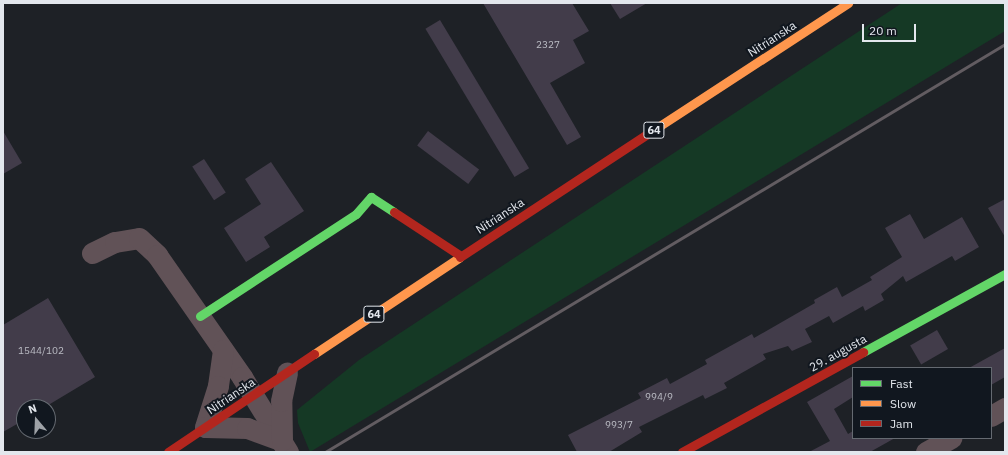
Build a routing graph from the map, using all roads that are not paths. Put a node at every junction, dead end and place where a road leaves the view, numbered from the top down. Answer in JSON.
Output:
{"nodes":[{"id":1,"x":848,"y":3,"type":"edge"},
{"id":2,"x":92,"y":253,"type":"dead end"},
{"id":3,"x":461,"y":256,"type":"junction"},
{"id":4,"x":1005,"y":274,"type":"edge"},
{"id":5,"x":200,"y":316,"type":"junction"},
{"id":6,"x":223,"y":350,"type":"junction"},
{"id":7,"x":288,"y":373,"type":"junction"},
{"id":8,"x":253,"y":394,"type":"junction"},
{"id":9,"x":1005,"y":408,"type":"edge"},
{"id":10,"x":992,"y":415,"type":"edge"},
{"id":11,"x":205,"y":427,"type":"junction"},
{"id":12,"x":949,"y":439,"type":"edge"},
{"id":13,"x":285,"y":446,"type":"edge"},
{"id":14,"x":168,"y":452,"type":"edge"},
{"id":15,"x":682,"y":452,"type":"edge"},
{"id":16,"x":926,"y":452,"type":"edge"}],
"edges":[{"from":1,"to":3,"type":"main road","name":"Nitrianska","number":"64"},
{"from":2,"to":5,"type":"street"},
{"from":3,"to":5,"type":"main road"},
{"from":3,"to":7,"type":"main road","name":"Nitrianska","number":"64"},
{"from":4,"to":15,"type":"main road","name":"29. augusta"},
{"from":5,"to":6,"type":"street"},
{"from":6,"to":8,"type":"street"},
{"from":6,"to":11,"type":"street"},
{"from":7,"to":8,"type":"main road","name":"Nitrianska","number":"64"},
{"from":7,"to":13,"type":"street"},
{"from":8,"to":11,"type":"main road","name":"Nitrianska","number":"64"},
{"from":8,"to":13,"type":"street"},
{"from":9,"to":10,"type":"street"},
{"from":11,"to":13,"type":"street"},
{"from":11,"to":14,"type":"main road","name":"Nitrianska","number":"64"},
{"from":12,"to":16,"type":"street"}]}
